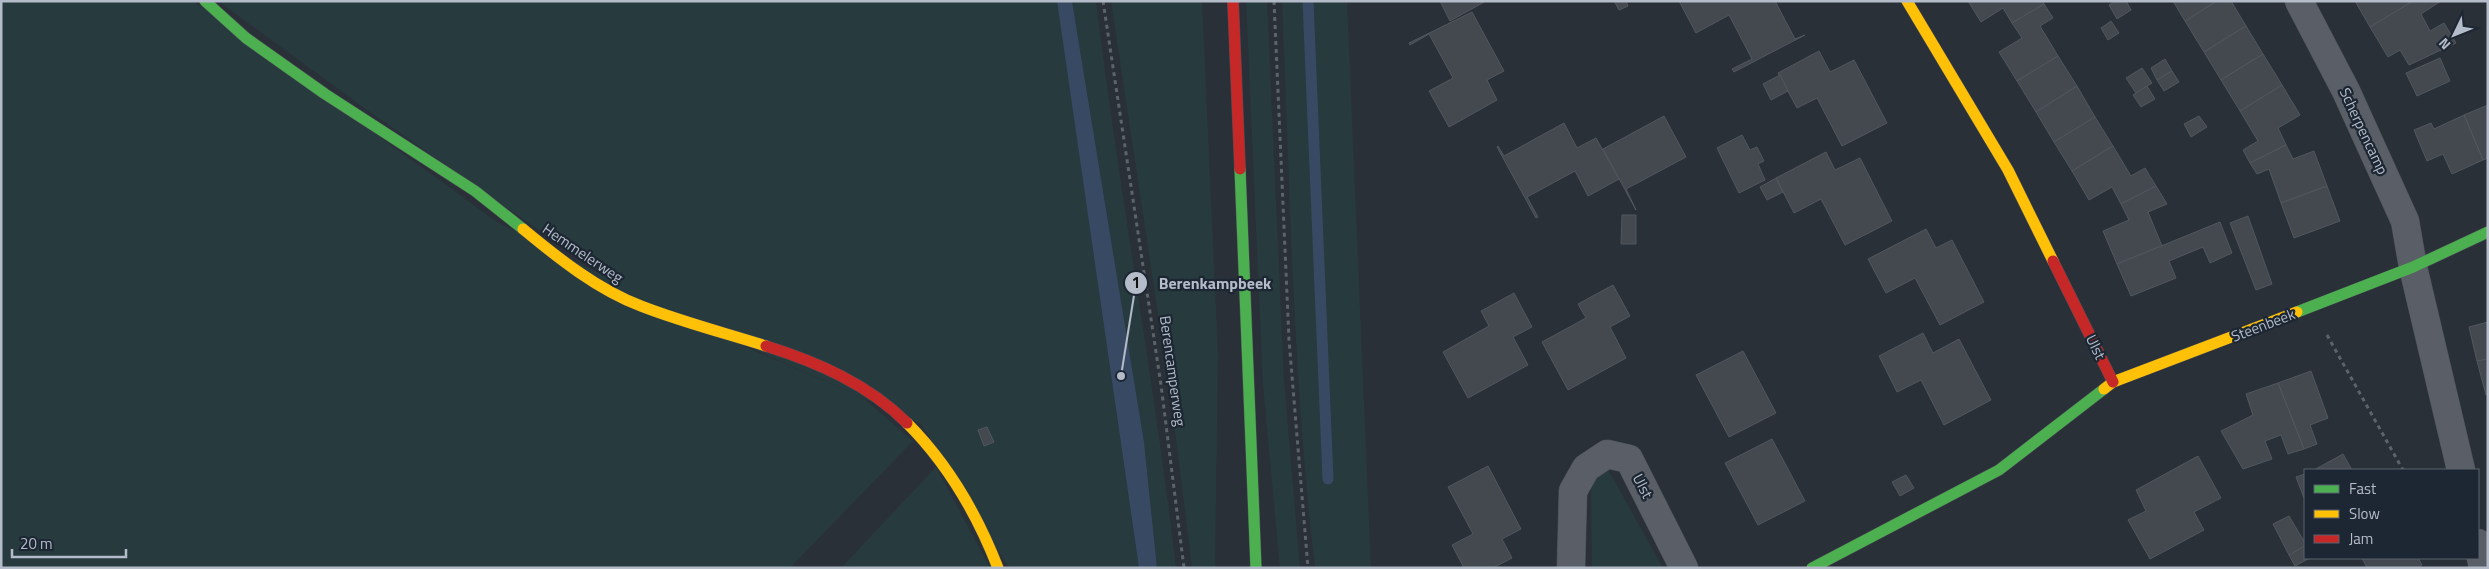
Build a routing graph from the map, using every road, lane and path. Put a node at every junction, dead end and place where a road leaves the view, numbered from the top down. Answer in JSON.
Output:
{"nodes":[{"id":1,"x":205,"y":1,"type":"edge"},
{"id":2,"x":1103,"y":1,"type":"edge"},
{"id":3,"x":1233,"y":1,"type":"edge"},
{"id":4,"x":1274,"y":1,"type":"edge"},
{"id":5,"x":1907,"y":1,"type":"edge"},
{"id":6,"x":2299,"y":1,"type":"edge"},
{"id":7,"x":2488,"y":232,"type":"edge"},
{"id":8,"x":2412,"y":267,"type":"junction"},
{"id":9,"x":2311,"y":306,"type":"junction"},
{"id":10,"x":2113,"y":382,"type":"junction"},
{"id":11,"x":2402,"y":469,"type":"edge"},
{"id":12,"x":2461,"y":469,"type":"edge"},
{"id":13,"x":2479,"y":547,"type":"edge"},
{"id":14,"x":998,"y":568,"type":"edge"},
{"id":15,"x":1184,"y":568,"type":"edge"},
{"id":16,"x":1256,"y":568,"type":"edge"},
{"id":17,"x":1308,"y":568,"type":"edge"},
{"id":18,"x":1571,"y":568,"type":"edge"},
{"id":19,"x":1684,"y":568,"type":"edge"},
{"id":20,"x":1812,"y":568,"type":"edge"},
{"id":21,"x":2484,"y":568,"type":"edge"}],
"edges":[{"from":1,"to":14,"type":"street","name":"Hemmelerweg"},
{"from":2,"to":15,"type":"path","name":"Berencamperweg"},
{"from":3,"to":16,"type":"street"},
{"from":4,"to":17,"type":"path"},
{"from":5,"to":10,"type":"street","name":"Ulst"},
{"from":6,"to":8,"type":"street","name":"Scherpencamp"},
{"from":7,"to":8,"type":"street","name":"Steenbeek"},
{"from":8,"to":9,"type":"street","name":"Steenbeek"},
{"from":8,"to":12,"type":"street"},
{"from":9,"to":10,"type":"street","name":"Steenbeek"},
{"from":9,"to":11,"type":"path"},
{"from":10,"to":20,"type":"street"},
{"from":13,"to":21,"type":"street"},
{"from":18,"to":19,"type":"street","name":"Ulst"}]}
